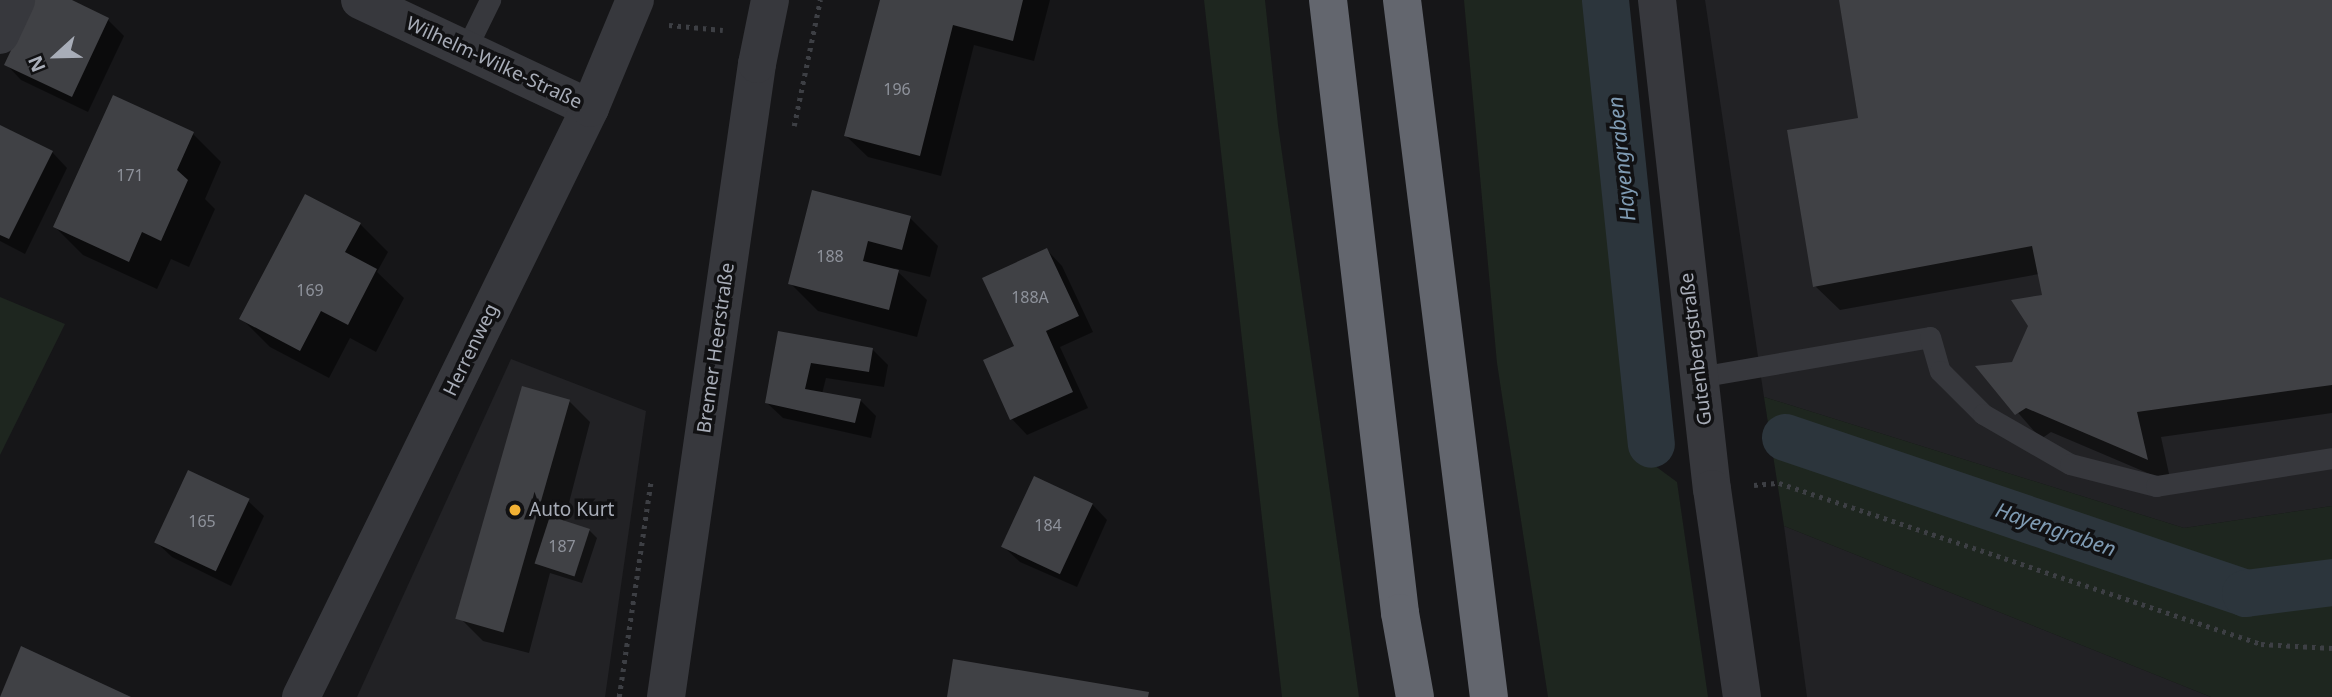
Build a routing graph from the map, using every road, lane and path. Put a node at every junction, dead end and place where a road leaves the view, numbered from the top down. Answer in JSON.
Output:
{"nodes":[{"id":1,"x":16,"y":0,"type":"edge"},
{"id":2,"x":360,"y":0,"type":"edge"},
{"id":3,"x":490,"y":0,"type":"edge"},
{"id":4,"x":771,"y":0,"type":"edge"},
{"id":5,"x":1328,"y":0,"type":"edge"},
{"id":6,"x":1402,"y":0,"type":"edge"},
{"id":7,"x":1657,"y":0,"type":"edge"},
{"id":8,"x":631,"y":10,"type":"edge"},
{"id":9,"x":724,"y":31,"type":"dead end"},
{"id":10,"x":0,"y":35,"type":"edge"},
{"id":11,"x":466,"y":49,"type":"junction"},
{"id":12,"x":590,"y":108,"type":"junction"},
{"id":13,"x":1699,"y":377,"type":"junction"},
{"id":14,"x":2332,"y":458,"type":"edge"},
{"id":15,"x":1713,"y":489,"type":"junction"},
{"id":16,"x":2332,"y":648,"type":"edge"},
{"id":17,"x":301,"y":697,"type":"edge"},
{"id":18,"x":666,"y":697,"type":"edge"},
{"id":19,"x":1415,"y":697,"type":"edge"},
{"id":20,"x":1489,"y":697,"type":"edge"},
{"id":21,"x":1742,"y":697,"type":"edge"}],
"edges":[{"from":1,"to":10,"type":"street"},
{"from":2,"to":11,"type":"street","name":"Wilhelm-Wilke-Straße"},
{"from":3,"to":11,"type":"lane"},
{"from":4,"to":18,"type":"street","name":"Bremer Heerstraße"},
{"from":5,"to":19,"type":"highway"},
{"from":6,"to":20,"type":"highway"},
{"from":7,"to":13,"type":"street","name":"Gutenbergstraße"},
{"from":8,"to":9,"type":"path"},
{"from":8,"to":12,"type":"street","name":"Herrenweg"},
{"from":11,"to":12,"type":"street","name":"Wilhelm-Wilke-Straße"},
{"from":12,"to":17,"type":"street","name":"Herrenweg"},
{"from":13,"to":14,"type":"lane"},
{"from":13,"to":15,"type":"street","name":"Gutenbergstraße"},
{"from":15,"to":16,"type":"path"},
{"from":15,"to":21,"type":"street","name":"Gutenbergstraße"}]}
